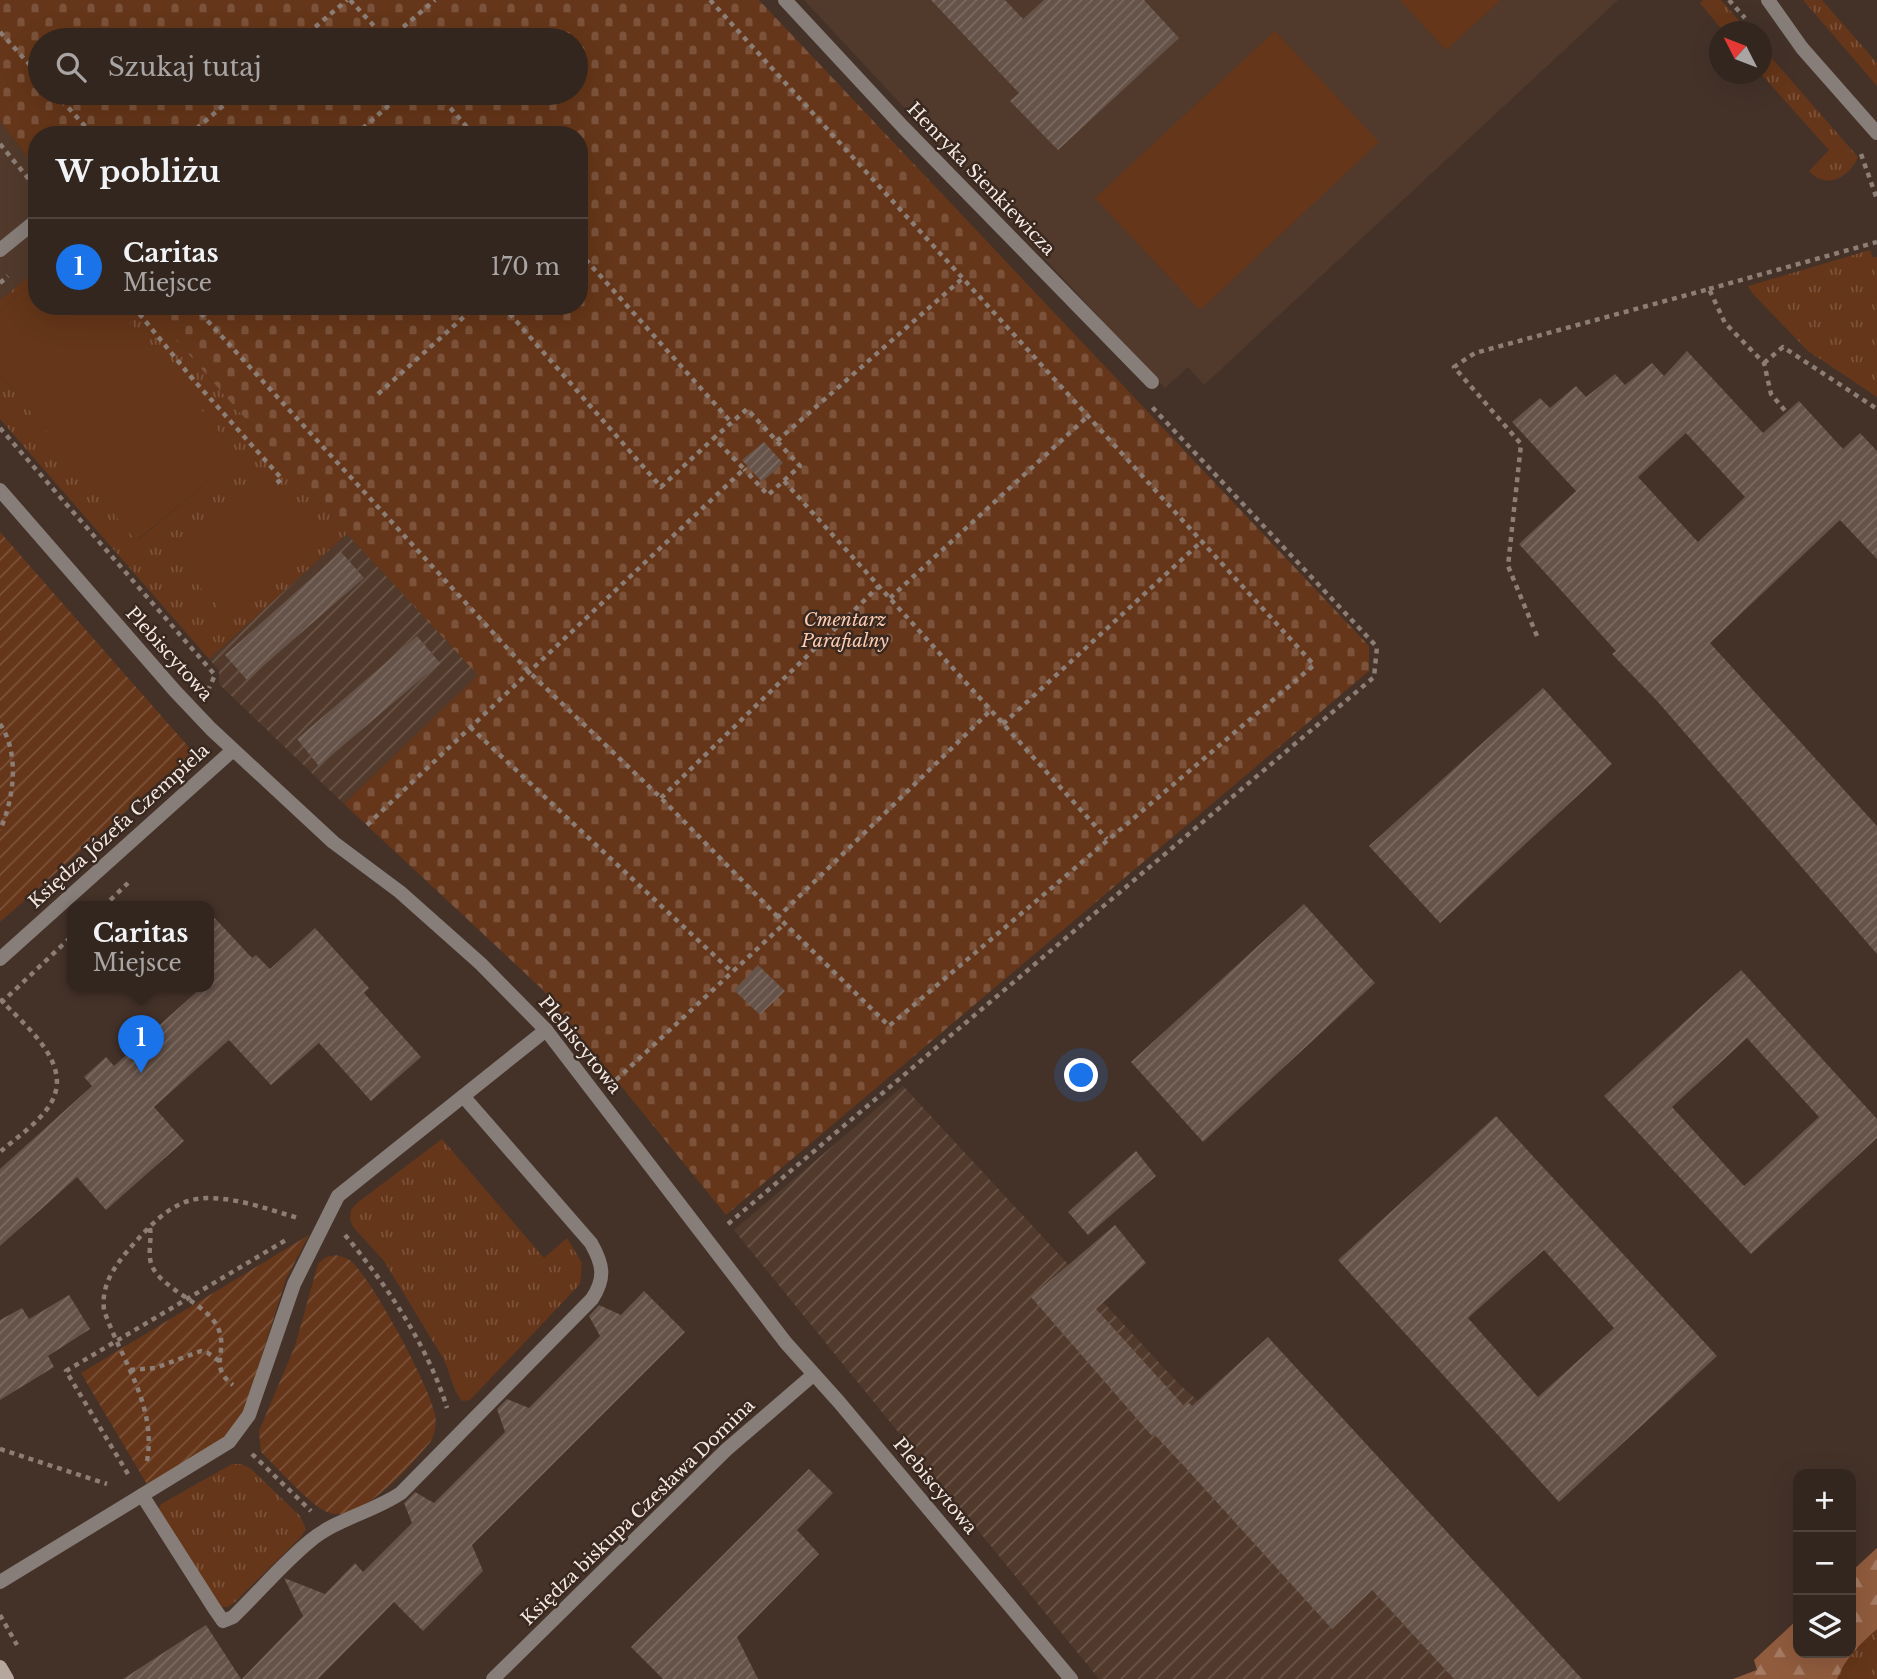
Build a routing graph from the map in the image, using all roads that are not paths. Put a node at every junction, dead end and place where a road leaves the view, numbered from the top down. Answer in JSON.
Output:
{"nodes":[{"id":1,"x":785,"y":0,"type":"edge"},
{"id":2,"x":1768,"y":0,"type":"edge"},
{"id":3,"x":1877,"y":133,"type":"edge"},
{"id":4,"x":28,"y":227,"type":"edge"},
{"id":5,"x":0,"y":250,"type":"edge"},
{"id":6,"x":1152,"y":382,"type":"road end"},
{"id":7,"x":0,"y":490,"type":"edge"},
{"id":8,"x":233,"y":750,"type":"junction"},
{"id":9,"x":0,"y":959,"type":"edge"},
{"id":10,"x":546,"y":1030,"type":"junction"},
{"id":11,"x":463,"y":1096,"type":"junction"},
{"id":12,"x":813,"y":1375,"type":"junction"},
{"id":13,"x":139,"y":1492,"type":"junction"},
{"id":14,"x":0,"y":1582,"type":"edge"},
{"id":15,"x":0,"y":1667,"type":"edge"},
{"id":16,"x":7,"y":1679,"type":"edge"},
{"id":17,"x":493,"y":1679,"type":"edge"},
{"id":18,"x":1071,"y":1679,"type":"edge"}],
"edges":[{"from":1,"to":6,"type":"street","name":"Henryka Sienkiewicza"},
{"from":2,"to":3,"type":"street"},
{"from":4,"to":5,"type":"street"},
{"from":7,"to":8,"type":"street","name":"Plebiscytowa"},
{"from":8,"to":9,"type":"street","name":"Księdza Józefa Czempiela"},
{"from":8,"to":10,"type":"street","name":"Plebiscytowa"},
{"from":10,"to":11,"type":"street"},
{"from":10,"to":12,"type":"street","name":"Plebiscytowa"},
{"from":11,"to":13,"type":"street"},
{"from":11,"to":13,"type":"street"},
{"from":12,"to":17,"type":"street","name":"Księdza biskupa Czesława Domina"},
{"from":12,"to":18,"type":"street","name":"Plebiscytowa"},
{"from":13,"to":14,"type":"street"},
{"from":15,"to":16,"type":"street"}]}
